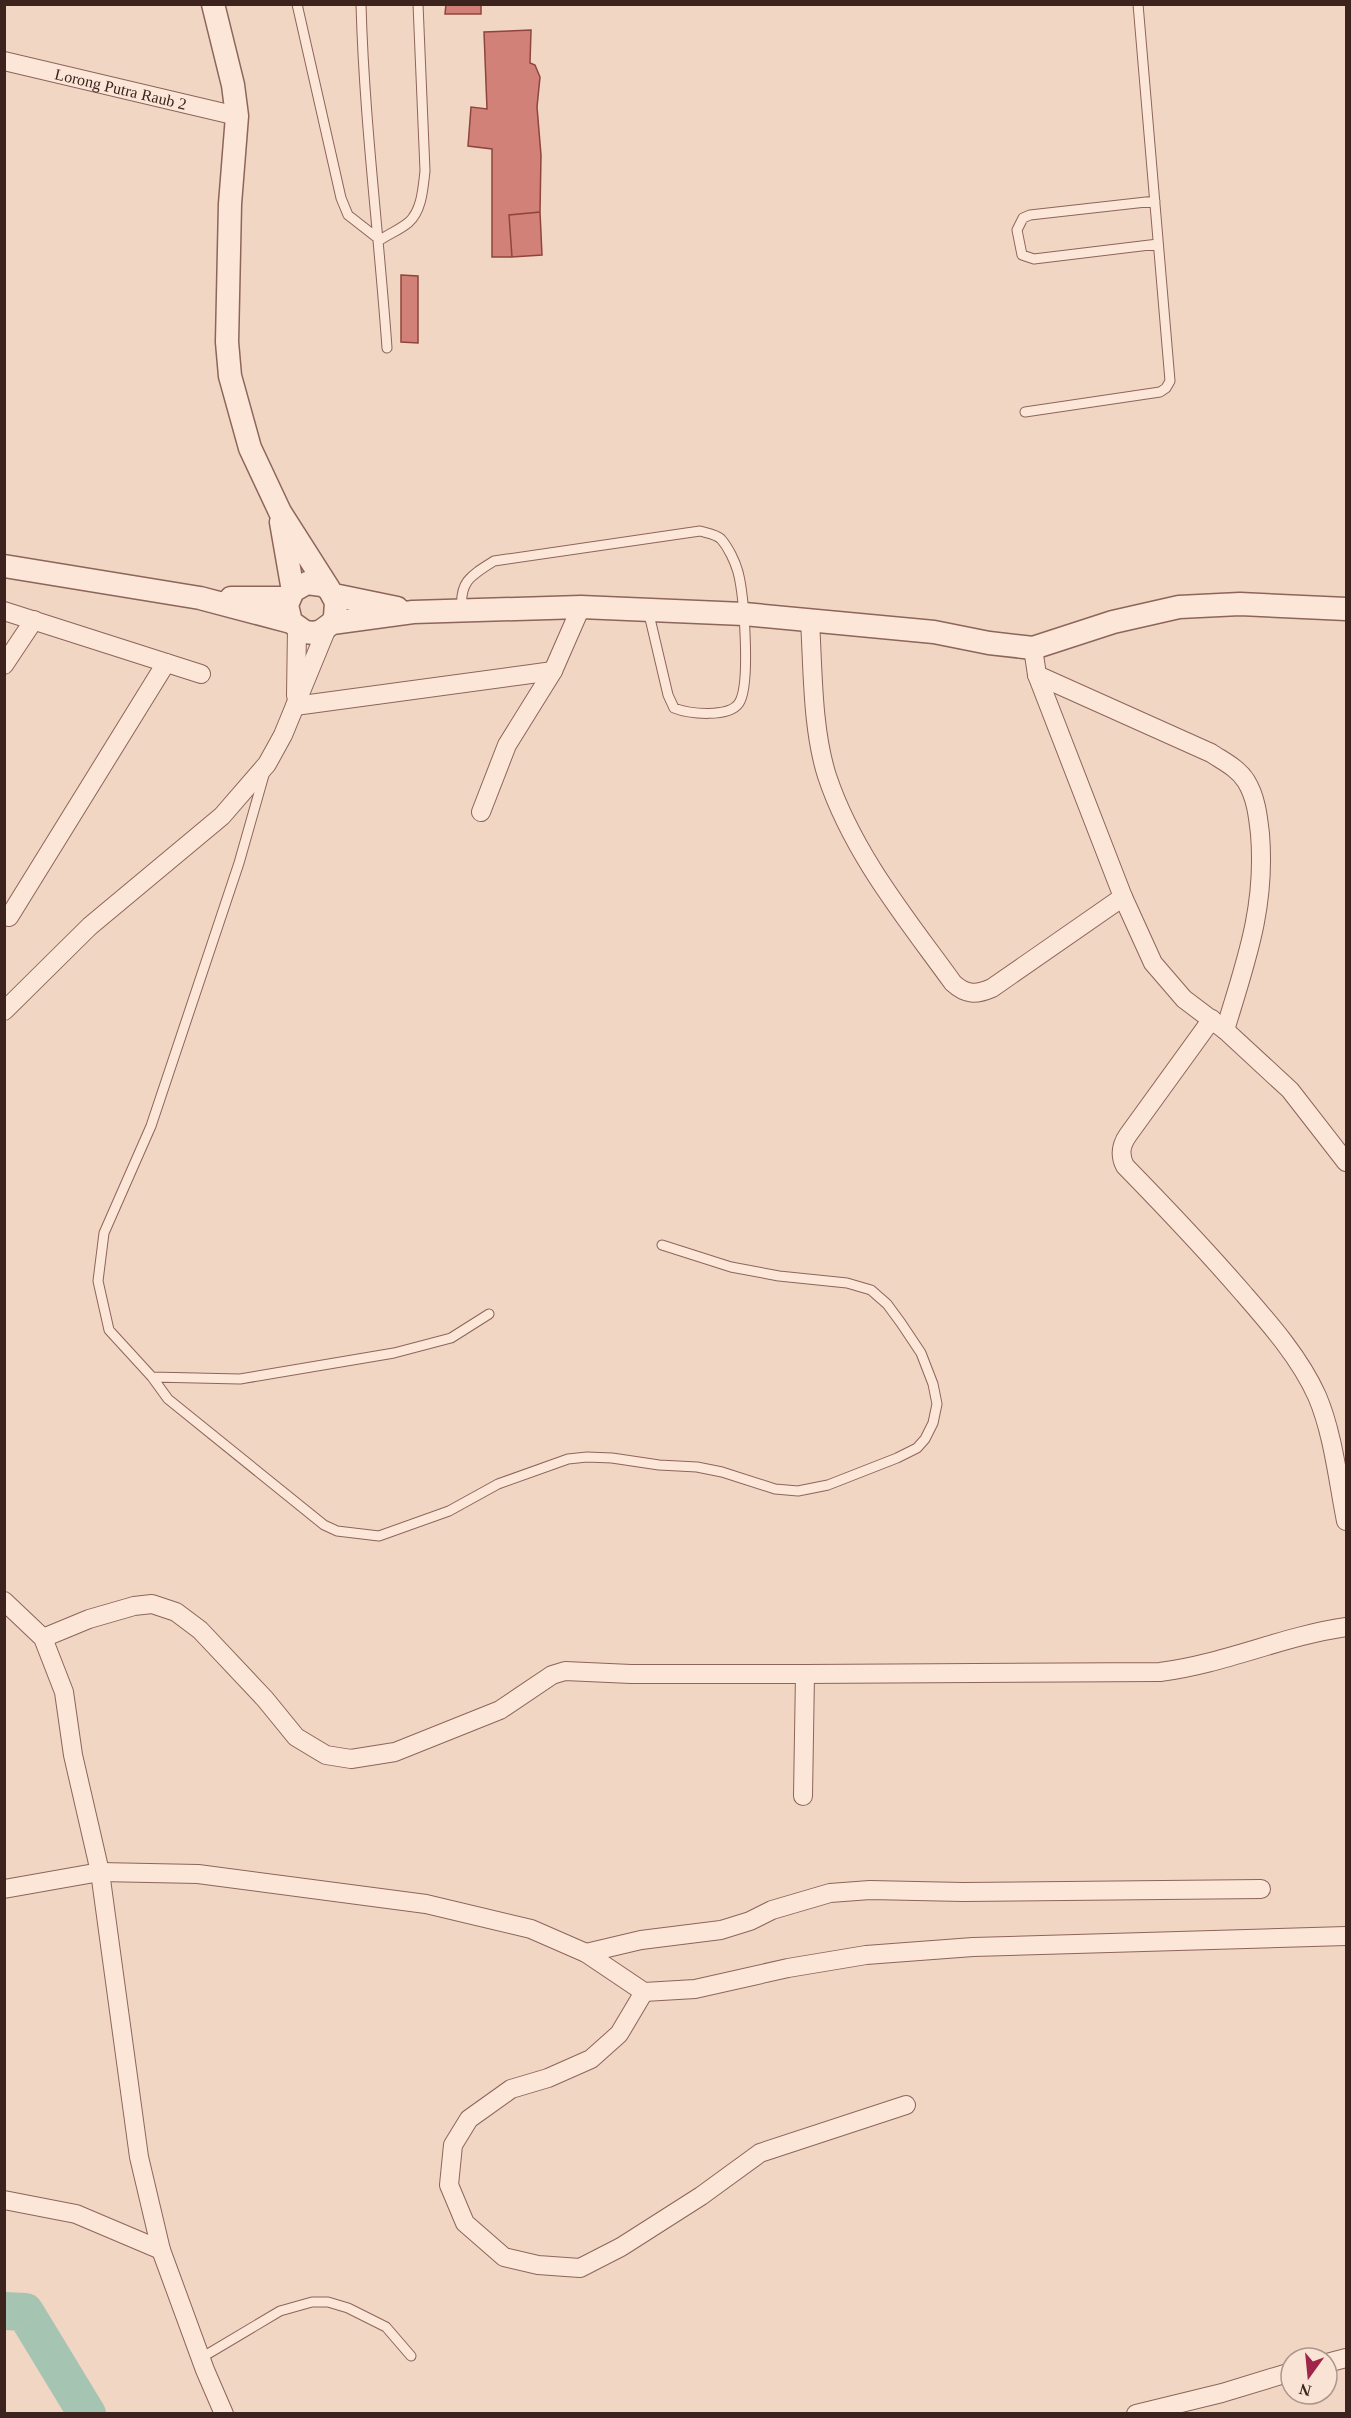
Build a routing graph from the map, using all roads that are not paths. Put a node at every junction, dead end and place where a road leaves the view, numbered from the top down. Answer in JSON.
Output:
{"nodes":[{"id":1,"x":213,"y":4,"type":"edge"},
{"id":2,"x":297,"y":4,"type":"edge"},
{"id":3,"x":361,"y":4,"type":"edge"},
{"id":4,"x":418,"y":4,"type":"edge"},
{"id":5,"x":1138,"y":4,"type":"edge"},
{"id":6,"x":4,"y":61,"type":"edge"},
{"id":7,"x":237,"y":116,"type":"junction"},
{"id":8,"x":1155,"y":201,"type":"junction"},
{"id":9,"x":380,"y":240,"type":"junction"},
{"id":10,"x":1158,"y":244,"type":"junction"},
{"id":11,"x":387,"y":348,"type":"dead end"},
{"id":12,"x":1025,"y":412,"type":"dead end"},
{"id":13,"x":280,"y":512,"type":"junction"},
{"id":14,"x":4,"y":566,"type":"edge"},
{"id":15,"x":331,"y":592,"type":"junction"},
{"id":16,"x":291,"y":595,"type":"junction"},
{"id":17,"x":200,"y":598,"type":"junction"},
{"id":18,"x":581,"y":607,"type":"junction"},
{"id":19,"x":1347,"y":609,"type":"edge"},
{"id":20,"x":648,"y":610,"type":"junction"},
{"id":21,"x":4,"y":611,"type":"edge"},
{"id":22,"x":462,"y":611,"type":"junction"},
{"id":23,"x":413,"y":612,"type":"junction"},
{"id":24,"x":744,"y":614,"type":"junction"},
{"id":25,"x":34,"y":620,"type":"junction"},
{"id":26,"x":810,"y":621,"type":"junction"},
{"id":27,"x":294,"y":625,"type":"junction"},
{"id":28,"x":329,"y":626,"type":"junction"},
{"id":29,"x":1033,"y":648,"type":"junction"},
{"id":30,"x":166,"y":663,"type":"junction"},
{"id":31,"x":4,"y":665,"type":"edge"},
{"id":32,"x":553,"y":671,"type":"junction"},
{"id":33,"x":201,"y":674,"type":"dead end"},
{"id":34,"x":1037,"y":675,"type":"junction"},
{"id":35,"x":296,"y":706,"type":"junction"},
{"id":36,"x":267,"y":764,"type":"junction"},
{"id":37,"x":482,"y":812,"type":"dead end"},
{"id":38,"x":1123,"y":897,"type":"junction"},
{"id":39,"x":7,"y":917,"type":"edge"},
{"id":40,"x":4,"y":1011,"type":"edge"},
{"id":41,"x":1219,"y":1025,"type":"junction"},
{"id":42,"x":1347,"y":1162,"type":"edge"},
{"id":43,"x":662,"y":1245,"type":"dead end"},
{"id":44,"x":489,"y":1314,"type":"dead end"},
{"id":45,"x":152,"y":1377,"type":"junction"},
{"id":46,"x":1347,"y":1521,"type":"edge"},
{"id":47,"x":4,"y":1601,"type":"edge"},
{"id":48,"x":1347,"y":1627,"type":"edge"},
{"id":49,"x":43,"y":1638,"type":"junction"},
{"id":50,"x":805,"y":1674,"type":"junction"},
{"id":51,"x":803,"y":1796,"type":"dead end"},
{"id":52,"x":100,"y":1872,"type":"junction"},
{"id":53,"x":4,"y":1889,"type":"edge"},
{"id":54,"x":1261,"y":1889,"type":"dead end"},
{"id":55,"x":1347,"y":1936,"type":"edge"},
{"id":56,"x":586,"y":1953,"type":"junction"},
{"id":57,"x":644,"y":1992,"type":"junction"},
{"id":58,"x":906,"y":2105,"type":"dead end"},
{"id":59,"x":4,"y":2200,"type":"edge"},
{"id":60,"x":161,"y":2250,"type":"junction"},
{"id":61,"x":411,"y":2356,"type":"dead end"},
{"id":62,"x":201,"y":2358,"type":"junction"},
{"id":63,"x":1279,"y":2376,"type":"edge"},
{"id":64,"x":224,"y":2414,"type":"edge"},
{"id":65,"x":1136,"y":2414,"type":"edge"}],
"edges":[{"from":1,"to":7,"type":"street"},
{"from":2,"to":9,"type":"lane"},
{"from":3,"to":9,"type":"lane"},
{"from":4,"to":9,"type":"lane"},
{"from":5,"to":8,"type":"lane"},
{"from":6,"to":7,"type":"street","name":"Lorong Putra Raub 2"},
{"from":7,"to":13,"type":"street"},
{"from":8,"to":10,"type":"lane"},
{"from":8,"to":10,"type":"lane"},
{"from":9,"to":11,"type":"lane"},
{"from":10,"to":12,"type":"lane"},
{"from":13,"to":15,"type":"street"},
{"from":13,"to":16,"type":"street"},
{"from":14,"to":17,"type":"street"},
{"from":15,"to":16,"type":"street"},
{"from":15,"to":23,"type":"street"},
{"from":15,"to":28,"type":"street"},
{"from":16,"to":17,"type":"street"},
{"from":16,"to":27,"type":"street"},
{"from":17,"to":27,"type":"street"},
{"from":18,"to":20,"type":"street"},
{"from":18,"to":22,"type":"street"},
{"from":18,"to":32,"type":"street"},
{"from":19,"to":29,"type":"street"},
{"from":20,"to":24,"type":"street"},
{"from":20,"to":24,"type":"lane"},
{"from":21,"to":25,"type":"street"},
{"from":22,"to":23,"type":"street"},
{"from":22,"to":24,"type":"lane"},
{"from":23,"to":28,"type":"street"},
{"from":24,"to":26,"type":"street"},
{"from":25,"to":30,"type":"street"},
{"from":25,"to":31,"type":"street"},
{"from":26,"to":29,"type":"street"},
{"from":26,"to":38,"type":"street"},
{"from":27,"to":28,"type":"street"},
{"from":27,"to":35,"type":"street"},
{"from":28,"to":35,"type":"street"},
{"from":29,"to":34,"type":"street"},
{"from":30,"to":33,"type":"street"},
{"from":30,"to":39,"type":"street"},
{"from":32,"to":35,"type":"street"},
{"from":32,"to":37,"type":"street"},
{"from":34,"to":38,"type":"street"},
{"from":34,"to":41,"type":"street"},
{"from":35,"to":36,"type":"street"},
{"from":36,"to":40,"type":"street"},
{"from":36,"to":45,"type":"lane"},
{"from":38,"to":41,"type":"street"},
{"from":41,"to":42,"type":"street"},
{"from":41,"to":46,"type":"street"},
{"from":43,"to":45,"type":"lane"},
{"from":44,"to":45,"type":"lane"},
{"from":47,"to":49,"type":"street"},
{"from":48,"to":50,"type":"street"},
{"from":49,"to":50,"type":"street"},
{"from":49,"to":52,"type":"street"},
{"from":50,"to":51,"type":"street"},
{"from":52,"to":53,"type":"street"},
{"from":52,"to":56,"type":"street"},
{"from":52,"to":60,"type":"street"},
{"from":54,"to":56,"type":"street"},
{"from":55,"to":57,"type":"street"},
{"from":56,"to":57,"type":"street"},
{"from":57,"to":58,"type":"street"},
{"from":59,"to":60,"type":"street"},
{"from":60,"to":62,"type":"street"},
{"from":61,"to":62,"type":"lane"},
{"from":62,"to":64,"type":"street"},
{"from":63,"to":65,"type":"street"}]}
